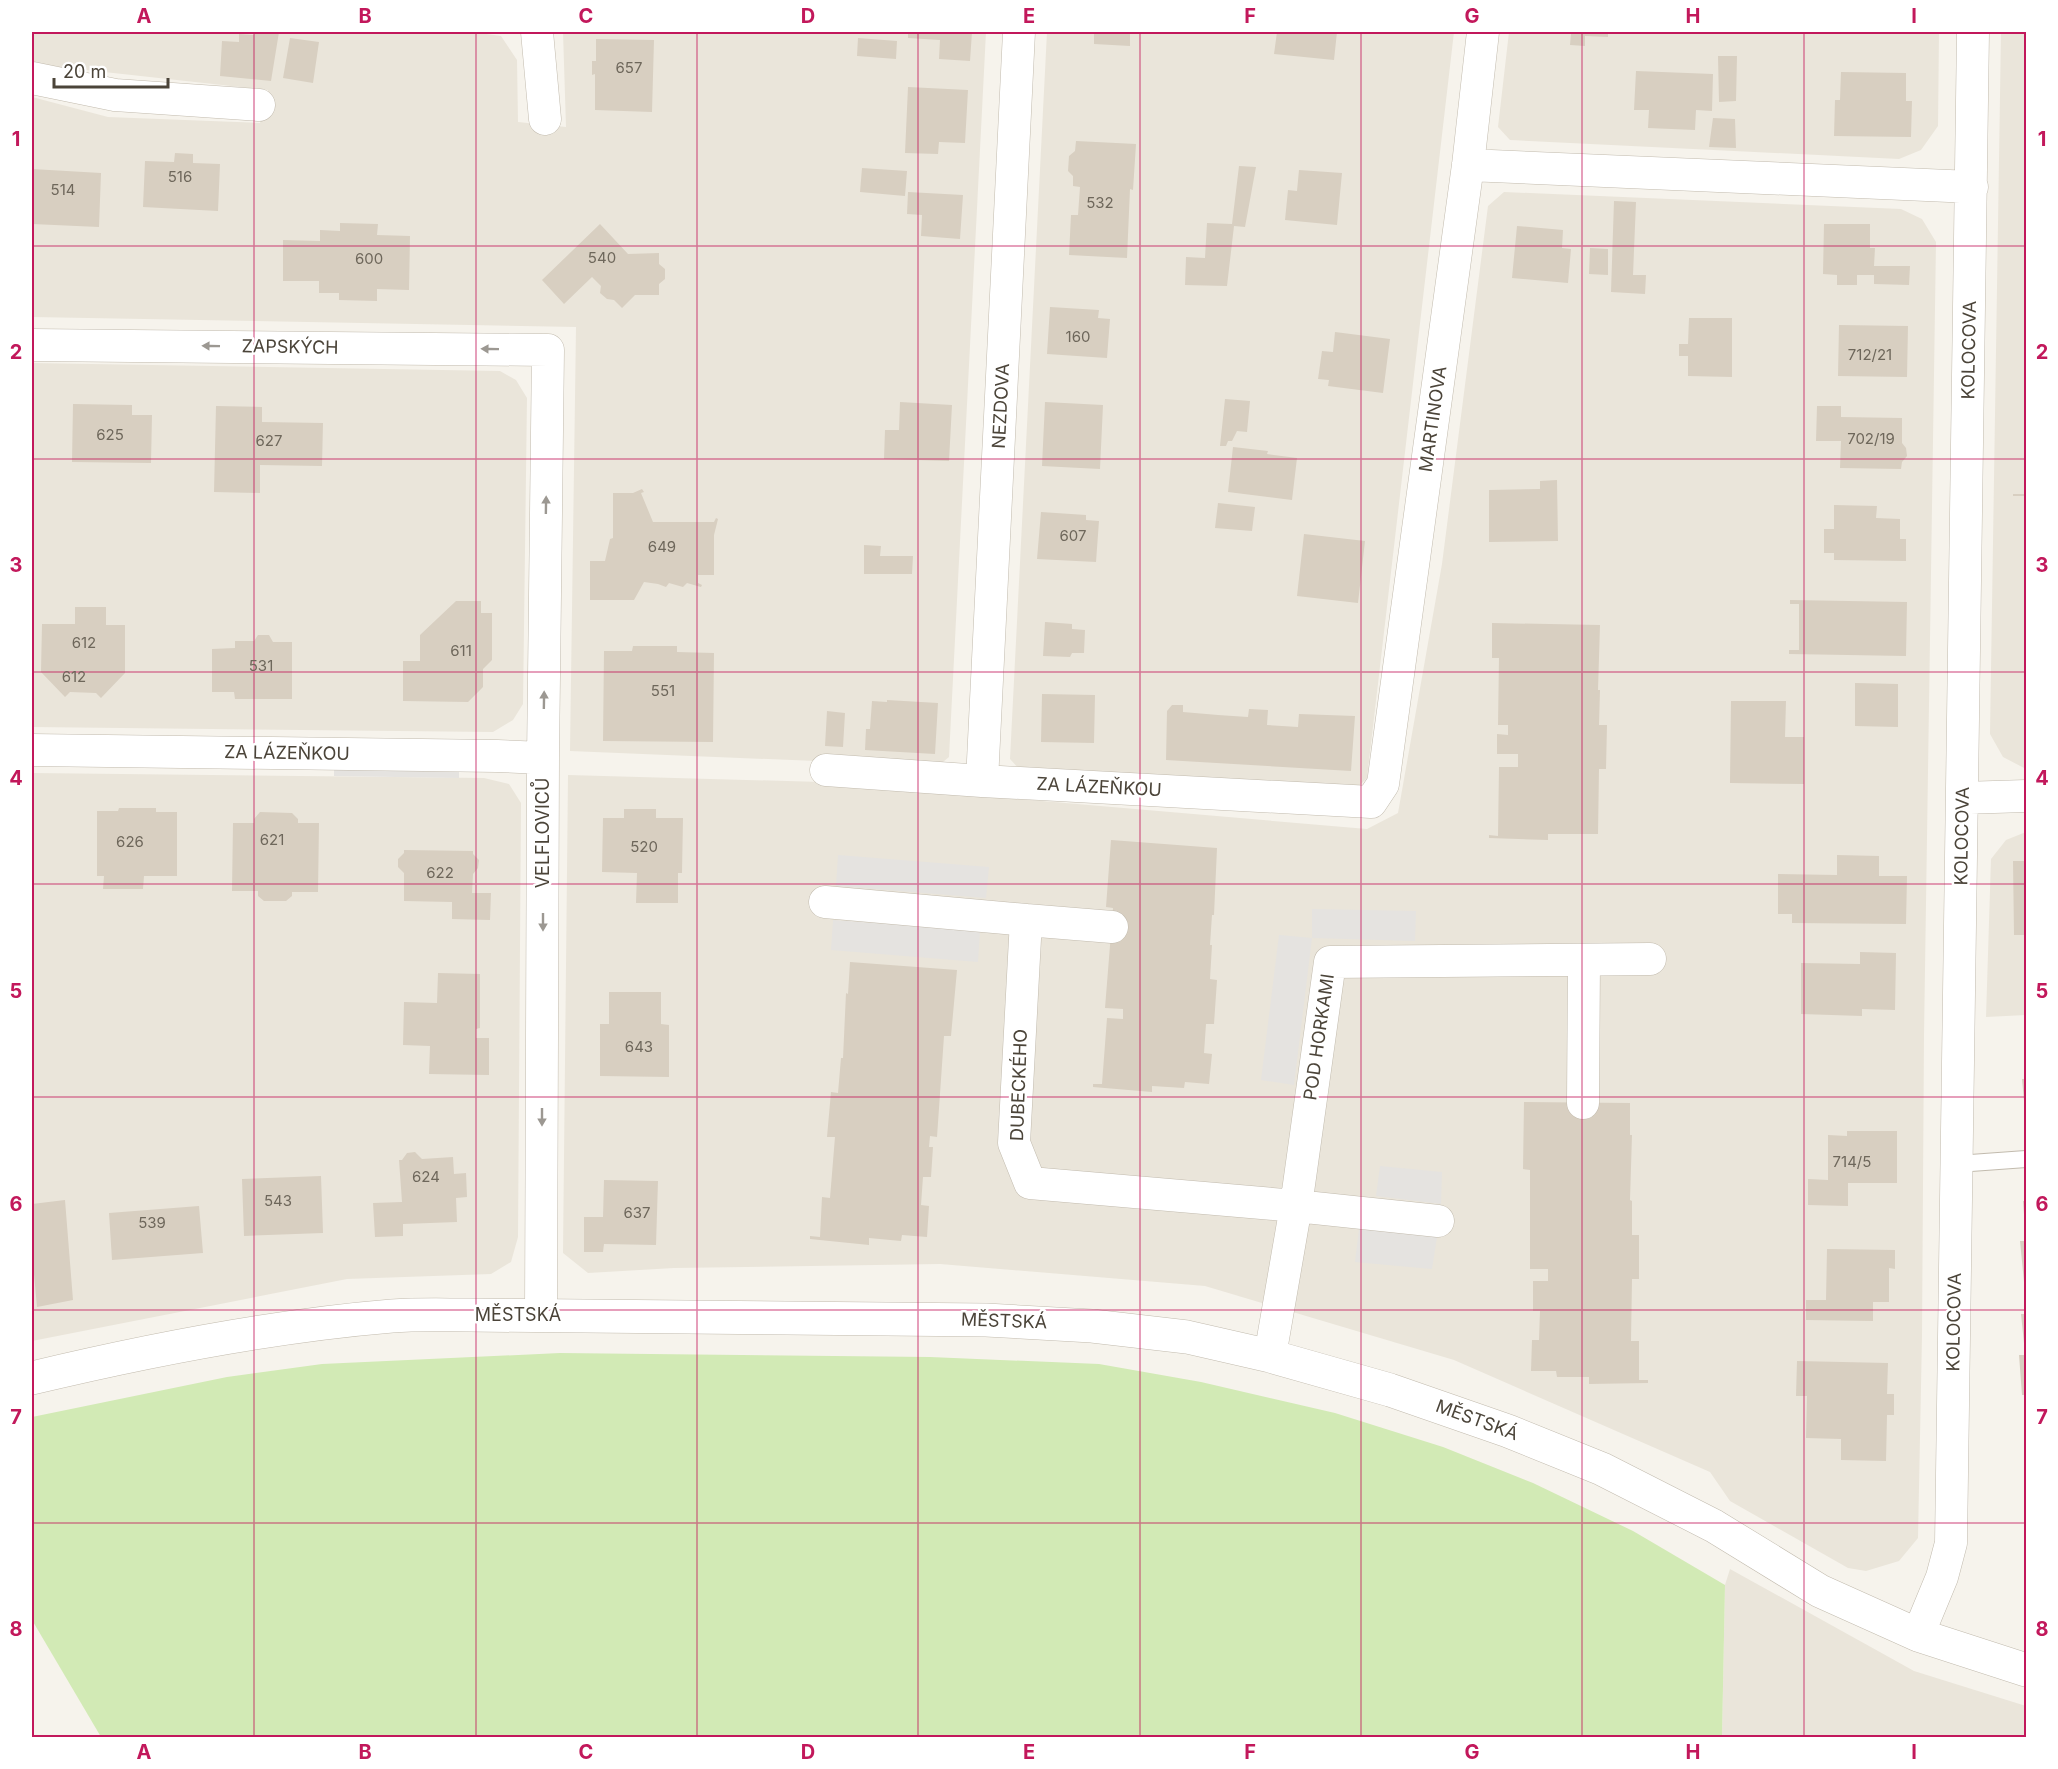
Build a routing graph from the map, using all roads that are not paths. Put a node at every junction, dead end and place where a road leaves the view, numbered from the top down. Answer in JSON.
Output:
{"nodes":[{"id":1,"x":537,"y":32,"type":"edge"},
{"id":2,"x":1019,"y":32,"type":"edge"},
{"id":3,"x":1483,"y":32,"type":"edge"},
{"id":4,"x":1973,"y":32,"type":"edge"},
{"id":5,"x":32,"y":78,"type":"edge"},
{"id":6,"x":259,"y":105,"type":"dead end"},
{"id":7,"x":545,"y":119,"type":"dead end"},
{"id":8,"x":1468,"y":165,"type":"junction"},
{"id":9,"x":1972,"y":187,"type":"junction"},
{"id":10,"x":32,"y":345,"type":"edge"},
{"id":11,"x":548,"y":350,"type":"joint"},
{"id":12,"x":32,"y":750,"type":"edge"},
{"id":13,"x":543,"y":758,"type":"junction"},
{"id":14,"x":826,"y":770,"type":"dead end"},
{"id":15,"x":982,"y":781,"type":"junction"},
{"id":16,"x":2026,"y":796,"type":"edge"},
{"id":17,"x":1962,"y":798,"type":"junction"},
{"id":18,"x":1371,"y":802,"type":"joint"},
{"id":19,"x":825,"y":902,"type":"dead end"},
{"id":20,"x":1026,"y":920,"type":"junction"},
{"id":21,"x":1112,"y":927,"type":"dead end"},
{"id":22,"x":1650,"y":959,"type":"dead end"},
{"id":23,"x":1584,"y":960,"type":"junction"},
{"id":24,"x":1583,"y":1103,"type":"dead end"},
{"id":25,"x":2026,"y":1159,"type":"edge"},
{"id":26,"x":1957,"y":1164,"type":"junction"},
{"id":27,"x":1296,"y":1206,"type":"junction"},
{"id":28,"x":1438,"y":1221,"type":"dead end"},
{"id":29,"x":541,"y":1315,"type":"junction"},
{"id":30,"x":1270,"y":1356,"type":"junction"},
{"id":31,"x":32,"y":1377,"type":"edge"},
{"id":32,"x":1918,"y":1635,"type":"junction"},
{"id":33,"x":2026,"y":1670,"type":"edge"}],
"edges":[{"from":1,"to":7,"type":"street"},
{"from":2,"to":15,"type":"street","name":"NEZDOVA"},
{"from":3,"to":8,"type":"street","name":"MARTINOVA"},
{"from":4,"to":9,"type":"street","name":"KOLOCOVA"},
{"from":5,"to":6,"type":"street"},
{"from":8,"to":9,"type":"street"},
{"from":8,"to":18,"type":"street","name":"MARTINOVA"},
{"from":9,"to":17,"type":"street","name":"KOLOCOVA"},
{"from":11,"to":10,"type":"street","name":"ZAPSKÝCH","one_way":true},
{"from":13,"to":11,"type":"street","name":"VELFLOVICŮ","one_way":true},
{"from":12,"to":13,"type":"street","name":"ZA LÁZEŇKOU"},
{"from":13,"to":29,"type":"street","name":"VELFLOVICŮ","one_way":true},
{"from":14,"to":15,"type":"street","name":"ZA LÁZEŇKOU"},
{"from":15,"to":18,"type":"street","name":"ZA LÁZEŇKOU"},
{"from":16,"to":17,"type":"street"},
{"from":17,"to":26,"type":"street","name":"KOLOCOVA"},
{"from":19,"to":20,"type":"street"},
{"from":20,"to":21,"type":"street"},
{"from":20,"to":27,"type":"street","name":"DUBECKÉHO"},
{"from":22,"to":23,"type":"street","name":"POD HORKAMI"},
{"from":23,"to":24,"type":"street"},
{"from":23,"to":27,"type":"street","name":"POD HORKAMI"},
{"from":25,"to":26,"type":"lane"},
{"from":26,"to":32,"type":"street","name":"KOLOCOVA"},
{"from":27,"to":28,"type":"street","name":"DUBECKÉHO"},
{"from":27,"to":30,"type":"street","name":"POD HORKAMI"},
{"from":29,"to":30,"type":"street","name":"MĚSTSKÁ"},
{"from":29,"to":31,"type":"street","name":"MĚSTSKÁ"},
{"from":30,"to":32,"type":"street","name":"MĚSTSKÁ"},
{"from":32,"to":33,"type":"street","name":"MĚSTSKÁ"}]}
